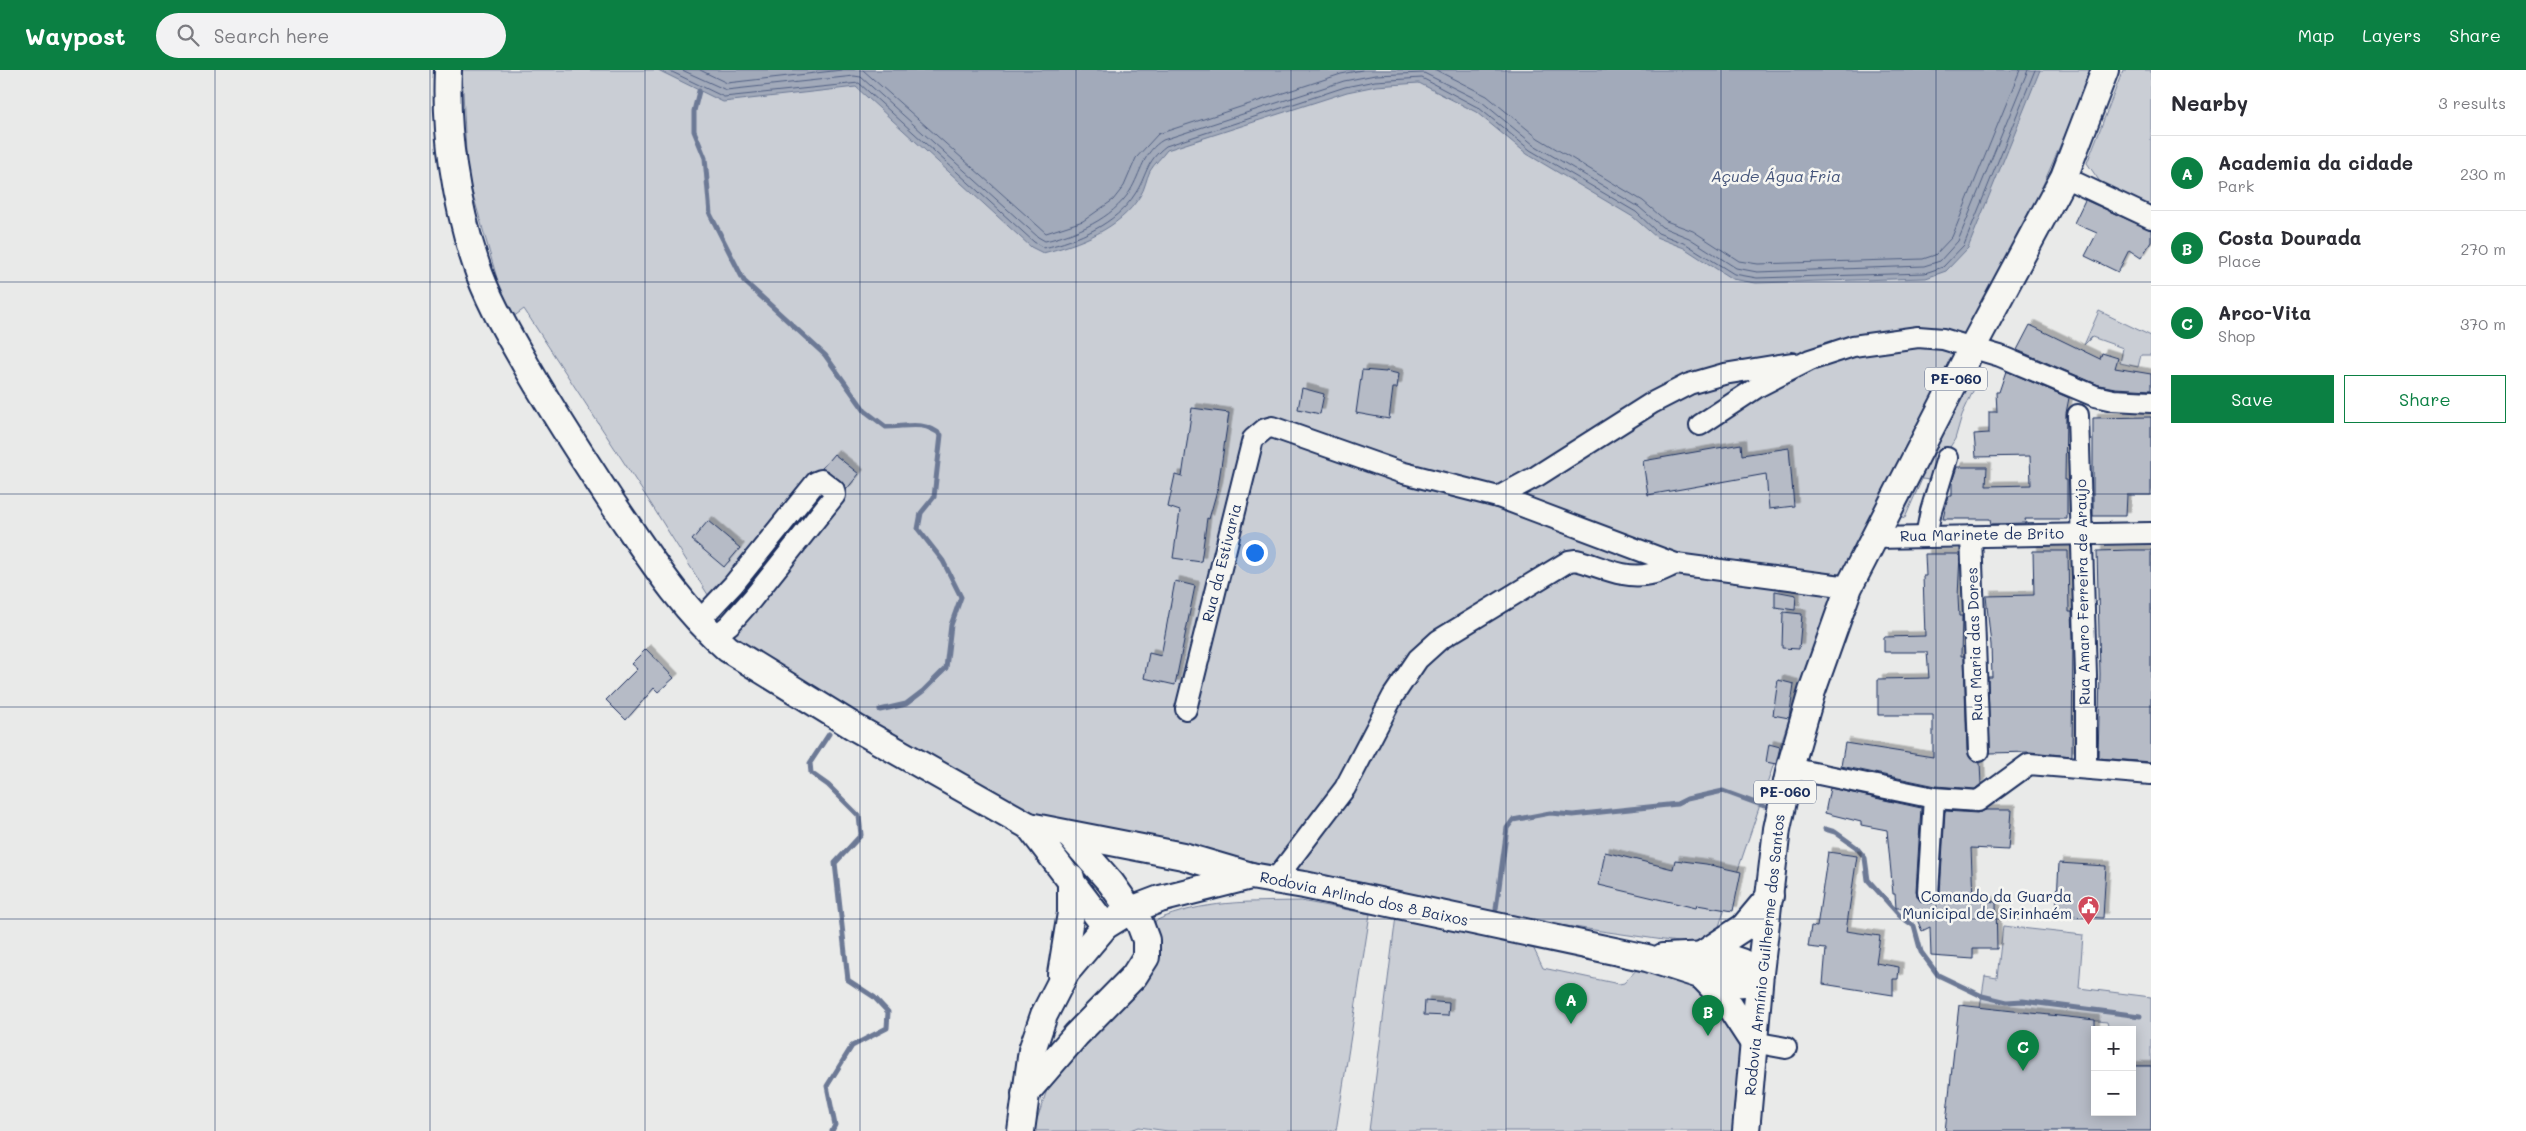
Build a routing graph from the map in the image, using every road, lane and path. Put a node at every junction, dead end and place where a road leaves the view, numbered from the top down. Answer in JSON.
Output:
{"nodes":[{"id":1,"x":448,"y":70,"type":"edge"},
{"id":2,"x":2105,"y":70,"type":"edge"},
{"id":3,"x":2064,"y":177,"type":"junction"},
{"id":4,"x":2151,"y":218,"type":"edge"},
{"id":5,"x":1972,"y":348,"type":"junction"},
{"id":6,"x":1810,"y":360,"type":"junction"},
{"id":7,"x":2151,"y":402,"type":"edge"},
{"id":8,"x":2078,"y":415,"type":"dead end"},
{"id":9,"x":1700,"y":424,"type":"dead end"},
{"id":10,"x":1947,"y":458,"type":"dead end"},
{"id":11,"x":1498,"y":497,"type":"junction"},
{"id":12,"x":2151,"y":533,"type":"edge"},
{"id":13,"x":2083,"y":534,"type":"junction"},
{"id":14,"x":1926,"y":536,"type":"junction"},
{"id":15,"x":1971,"y":536,"type":"junction"},
{"id":16,"x":1874,"y":538,"type":"junction"},
{"id":17,"x":1676,"y":564,"type":"junction"},
{"id":18,"x":1850,"y":587,"type":"junction"},
{"id":19,"x":706,"y":629,"type":"junction"},
{"id":20,"x":1186,"y":709,"type":"dead end"},
{"id":21,"x":1979,"y":751,"type":"dead end"},
{"id":22,"x":1790,"y":768,"type":"junction"},
{"id":23,"x":2086,"y":768,"type":"junction"},
{"id":24,"x":2151,"y":774,"type":"edge"},
{"id":25,"x":1934,"y":798,"type":"junction"},
{"id":26,"x":1029,"y":826,"type":"junction"},
{"id":27,"x":1070,"y":836,"type":"junction"},
{"id":28,"x":1071,"y":878,"type":"junction"},
{"id":29,"x":1263,"y":878,"type":"junction"},
{"id":30,"x":1928,"y":892,"type":"dead end"},
{"id":31,"x":1770,"y":895,"type":"junction"},
{"id":32,"x":1131,"y":910,"type":"junction"},
{"id":33,"x":1105,"y":926,"type":"junction"},
{"id":34,"x":1701,"y":966,"type":"junction"},
{"id":35,"x":1760,"y":973,"type":"junction"},
{"id":36,"x":1059,"y":982,"type":"junction"},
{"id":37,"x":1753,"y":1042,"type":"junction"},
{"id":38,"x":1786,"y":1048,"type":"dead end"},
{"id":39,"x":1025,"y":1095,"type":"junction"},
{"id":40,"x":1021,"y":1131,"type":"edge"},
{"id":41,"x":1746,"y":1131,"type":"edge"}],
"edges":[{"from":1,"to":19,"type":"main road"},
{"from":2,"to":3,"type":"main road","name":"Rodovia Armínio Guilherme dos Santos","number":"PE-060"},
{"from":3,"to":4,"type":"street"},
{"from":3,"to":5,"type":"main road","name":"Rodovia Armínio Guilherme dos Santos","number":"PE-060"},
{"from":5,"to":6,"type":"street"},
{"from":5,"to":7,"type":"street"},
{"from":5,"to":16,"type":"main road","name":"Rodovia Armínio Guilherme dos Santos","number":"PE-060"},
{"from":6,"to":9,"type":"street"},
{"from":6,"to":11,"type":"street"},
{"from":8,"to":13,"type":"street","name":"Rua Amaro Ferreira de Araújo"},
{"from":10,"to":14,"type":"street"},
{"from":11,"to":17,"type":"street"},
{"from":11,"to":20,"type":"street","name":"Rua da Estivaria"},
{"from":12,"to":13,"type":"street","name":"Rua Marinete de Brito"},
{"from":13,"to":15,"type":"street","name":"Rua Marinete de Brito"},
{"from":13,"to":23,"type":"street","name":"Rua Amaro Ferreira de Araújo"},
{"from":14,"to":15,"type":"street","name":"Rua Marinete de Brito"},
{"from":14,"to":16,"type":"street","name":"Rua Marinete de Brito"},
{"from":15,"to":21,"type":"street","name":"Rua Maria das Dores"},
{"from":16,"to":18,"type":"main road","name":"Rodovia Armínio Guilherme dos Santos","number":"PE-060"},
{"from":17,"to":18,"type":"street"},
{"from":17,"to":29,"type":"street"},
{"from":18,"to":22,"type":"main road","name":"Rodovia Armínio Guilherme dos Santos","number":"PE-060"},
{"from":19,"to":19,"type":"street"},
{"from":19,"to":26,"type":"main road"},
{"from":22,"to":25,"type":"street"},
{"from":22,"to":31,"type":"main road","name":"Rodovia Armínio Guilherme dos Santos","number":"PE-060"},
{"from":23,"to":24,"type":"street"},
{"from":23,"to":25,"type":"street"},
{"from":25,"to":30,"type":"street"},
{"from":26,"to":27,"type":"main road"},
{"from":26,"to":28,"type":"main road"},
{"from":27,"to":29,"type":"main road"},
{"from":27,"to":32,"type":"main road"},
{"from":28,"to":33,"type":"main road"},
{"from":28,"to":36,"type":"main road"},
{"from":29,"to":32,"type":"main road","name":"Rodovia Arlindo dos 8 Baixos"},
{"from":29,"to":34,"type":"main road","name":"Rodovia Arlindo dos 8 Baixos"},
{"from":31,"to":34,"type":"main road"},
{"from":31,"to":35,"type":"main road","name":"Rodovia Armínio Guilherme dos Santos","number":"PE-060"},
{"from":32,"to":33,"type":"main road","name":"Rodovia Arlindo dos 8 Baixos"},
{"from":32,"to":39,"type":"main road"},
{"from":33,"to":36,"type":"main road","name":"Rodovia Arlindo dos 8 Baixos"},
{"from":34,"to":35,"type":"main road","name":"Rodovia Arlindo dos 8 Baixos"},
{"from":34,"to":37,"type":"main road"},
{"from":35,"to":37,"type":"main road","name":"Rodovia Armínio Guilherme dos Santos","number":"PE-060"},
{"from":36,"to":39,"type":"main road","name":"Rodovia Arlindo dos 8 Baixos"},
{"from":37,"to":38,"type":"street"},
{"from":37,"to":41,"type":"main road","name":"Rodovia Armínio Guilherme dos Santos","number":"PE-060"},
{"from":39,"to":40,"type":"main road","name":"Rodovia Arlindo dos 8 Baixos"}]}
